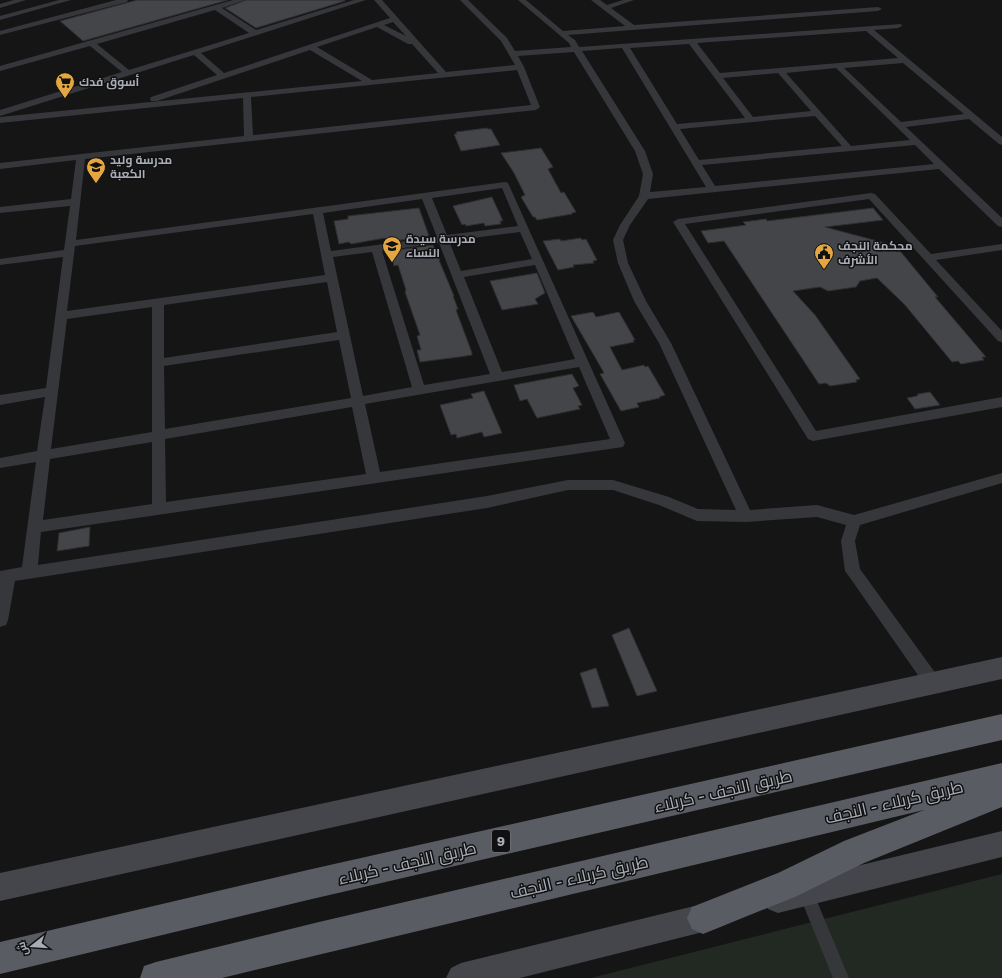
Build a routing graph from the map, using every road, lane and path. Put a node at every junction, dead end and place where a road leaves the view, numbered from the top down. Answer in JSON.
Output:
{"nodes":[{"id":1,"x":22,"y":0,"type":"edge"},
{"id":2,"x":67,"y":0,"type":"edge"},
{"id":3,"x":124,"y":0,"type":"edge"},
{"id":4,"x":241,"y":0,"type":"edge"},
{"id":5,"x":362,"y":0,"type":"edge"},
{"id":6,"x":378,"y":0,"type":"edge"},
{"id":7,"x":464,"y":0,"type":"edge"},
{"id":8,"x":522,"y":0,"type":"edge"},
{"id":9,"x":595,"y":0,"type":"edge"},
{"id":10,"x":630,"y":0,"type":"edge"},
{"id":11,"x":860,"y":2,"type":"dead end"},
{"id":12,"x":0,"y":6,"type":"edge"},
{"id":13,"x":216,"y":7,"type":"junction"},
{"id":14,"x":606,"y":8,"type":"junction"},
{"id":15,"x":880,"y":10,"type":"junction"},
{"id":16,"x":0,"y":18,"type":"edge"},
{"id":17,"x":394,"y":19,"type":"junction"},
{"id":18,"x":378,"y":24,"type":"junction"},
{"id":19,"x":632,"y":27,"type":"junction"},
{"id":20,"x":867,"y":28,"type":"junction"},
{"id":21,"x":562,"y":32,"type":"junction"},
{"id":22,"x":0,"y":33,"type":"edge"},
{"id":23,"x":255,"y":33,"type":"junction"},
{"id":24,"x":691,"y":41,"type":"junction"},
{"id":25,"x":92,"y":43,"type":"junction"},
{"id":26,"x":418,"y":46,"type":"junction"},
{"id":27,"x":625,"y":46,"type":"junction"},
{"id":28,"x":311,"y":47,"type":"junction"},
{"id":29,"x":578,"y":49,"type":"junction"},
{"id":30,"x":195,"y":52,"type":"junction"},
{"id":31,"x":514,"y":54,"type":"junction"},
{"id":32,"x":904,"y":60,"type":"junction"},
{"id":33,"x":837,"y":65,"type":"junction"},
{"id":34,"x":520,"y":67,"type":"junction"},
{"id":35,"x":0,"y":69,"type":"edge"},
{"id":36,"x":780,"y":71,"type":"junction"},
{"id":37,"x":128,"y":73,"type":"junction"},
{"id":38,"x":444,"y":75,"type":"junction"},
{"id":39,"x":223,"y":76,"type":"junction"},
{"id":40,"x":718,"y":76,"type":"junction"},
{"id":41,"x":370,"y":82,"type":"junction"},
{"id":42,"x":247,"y":95,"type":"junction"},
{"id":43,"x":127,"y":107,"type":"junction"},
{"id":44,"x":0,"y":113,"type":"edge"},
{"id":45,"x":818,"y":113,"type":"junction"},
{"id":46,"x":972,"y":116,"type":"junction"},
{"id":47,"x":0,"y":120,"type":"edge"},
{"id":48,"x":751,"y":120,"type":"junction"},
{"id":49,"x":899,"y":125,"type":"junction"},
{"id":50,"x":676,"y":127,"type":"junction"},
{"id":51,"x":249,"y":139,"type":"junction"},
{"id":52,"x":917,"y":142,"type":"junction"},
{"id":53,"x":1002,"y":142,"type":"edge"},
{"id":54,"x":849,"y":148,"type":"junction"},
{"id":55,"x":81,"y":157,"type":"junction"},
{"id":56,"x":698,"y":163,"type":"junction"},
{"id":57,"x":0,"y":166,"type":"edge"},
{"id":58,"x":941,"y":166,"type":"junction"},
{"id":59,"x":712,"y":189,"type":"junction"},
{"id":60,"x":426,"y":196,"type":"junction"},
{"id":61,"x":644,"y":196,"type":"junction"},
{"id":62,"x":75,"y":202,"type":"junction"},
{"id":63,"x":0,"y":210,"type":"edge"},
{"id":64,"x":317,"y":210,"type":"junction"},
{"id":65,"x":1002,"y":223,"type":"edge"},
{"id":66,"x":524,"y":228,"type":"junction"},
{"id":67,"x":443,"y":239,"type":"junction"},
{"id":68,"x":1002,"y":247,"type":"edge"},
{"id":69,"x":69,"y":248,"type":"junction"},
{"id":70,"x":376,"y":248,"type":"junction"},
{"id":71,"x":327,"y":255,"type":"junction"},
{"id":72,"x":928,"y":258,"type":"junction"},
{"id":73,"x":538,"y":261,"type":"junction"},
{"id":74,"x":0,"y":262,"type":"edge"},
{"id":75,"x":458,"y":275,"type":"junction"},
{"id":76,"x":332,"y":278,"type":"junction"},
{"id":77,"x":158,"y":302,"type":"junction"},
{"id":78,"x":61,"y":316,"type":"junction"},
{"id":79,"x":343,"y":335,"type":"junction"},
{"id":80,"x":1002,"y":338,"type":"edge"},
{"id":81,"x":583,"y":362,"type":"junction"},
{"id":82,"x":158,"y":363,"type":"junction"},
{"id":83,"x":498,"y":377,"type":"junction"},
{"id":84,"x":419,"y":391,"type":"junction"},
{"id":85,"x":51,"y":392,"type":"junction"},
{"id":86,"x":0,"y":400,"type":"edge"},
{"id":87,"x":357,"y":402,"type":"junction"},
{"id":88,"x":1002,"y":402,"type":"edge"},
{"id":89,"x":159,"y":436,"type":"junction"},
{"id":90,"x":43,"y":456,"type":"junction"},
{"id":91,"x":0,"y":463,"type":"edge"},
{"id":92,"x":374,"y":478,"type":"junction"},
{"id":93,"x":1002,"y":478,"type":"edge"},
{"id":94,"x":159,"y":510,"type":"junction"},
{"id":95,"x":746,"y":516,"type":"junction"},
{"id":96,"x":854,"y":521,"type":"junction"},
{"id":97,"x":34,"y":527,"type":"junction"},
{"id":98,"x":28,"y":573,"type":"junction"},
{"id":99,"x":4,"y":577,"type":"edge"},
{"id":100,"x":0,"y":620,"type":"edge"},
{"id":101,"x":1002,"y":668,"type":"edge"},
{"id":102,"x":933,"y":683,"type":"junction"},
{"id":103,"x":1002,"y":727,"type":"edge"},
{"id":104,"x":1002,"y":777,"type":"edge"},
{"id":105,"x":1002,"y":793,"type":"edge"},
{"id":106,"x":1002,"y":844,"type":"edge"},
{"id":107,"x":0,"y":887,"type":"edge"},
{"id":108,"x":806,"y":892,"type":"junction"},
{"id":109,"x":703,"y":918,"type":"junction"},
{"id":110,"x":0,"y":958,"type":"edge"},
{"id":111,"x":156,"y":978,"type":"edge"},
{"id":112,"x":461,"y":978,"type":"edge"},
{"id":113,"x":841,"y":978,"type":"edge"}],
"edges":[{"from":1,"to":12,"type":"street"},
{"from":2,"to":16,"type":"street"},
{"from":3,"to":22,"type":"street"},
{"from":4,"to":13,"type":"street"},
{"from":5,"to":23,"type":"street"},
{"from":6,"to":17,"type":"street"},
{"from":7,"to":31,"type":"street"},
{"from":8,"to":21,"type":"street"},
{"from":9,"to":14,"type":"street"},
{"from":10,"to":14,"type":"street"},
{"from":11,"to":15,"type":"street"},
{"from":13,"to":23,"type":"street"},
{"from":13,"to":25,"type":"street"},
{"from":14,"to":19,"type":"street"},
{"from":15,"to":19,"type":"street"},
{"from":15,"to":20,"type":"street"},
{"from":17,"to":18,"type":"street"},
{"from":17,"to":26,"type":"street"},
{"from":18,"to":26,"type":"street"},
{"from":18,"to":28,"type":"street"},
{"from":19,"to":21,"type":"street"},
{"from":20,"to":24,"type":"street"},
{"from":20,"to":32,"type":"street"},
{"from":21,"to":29,"type":"street"},
{"from":23,"to":30,"type":"street"},
{"from":24,"to":27,"type":"street"},
{"from":24,"to":40,"type":"street"},
{"from":25,"to":35,"type":"street"},
{"from":25,"to":37,"type":"street"},
{"from":26,"to":38,"type":"street"},
{"from":27,"to":29,"type":"street"},
{"from":27,"to":50,"type":"street"},
{"from":28,"to":39,"type":"street"},
{"from":28,"to":41,"type":"street"},
{"from":29,"to":31,"type":"street"},
{"from":29,"to":61,"type":"street"},
{"from":30,"to":37,"type":"street"},
{"from":30,"to":39,"type":"street"},
{"from":31,"to":34,"type":"street"},
{"from":32,"to":33,"type":"street"},
{"from":32,"to":46,"type":"street"},
{"from":33,"to":36,"type":"street"},
{"from":33,"to":49,"type":"street"},
{"from":34,"to":38,"type":"street"},
{"from":34,"to":51,"type":"street"},
{"from":36,"to":40,"type":"street"},
{"from":36,"to":45,"type":"street"},
{"from":37,"to":44,"type":"street"},
{"from":38,"to":41,"type":"street"},
{"from":39,"to":43,"type":"street"},
{"from":40,"to":48,"type":"street"},
{"from":41,"to":42,"type":"street"},
{"from":42,"to":43,"type":"street"},
{"from":42,"to":51,"type":"street"},
{"from":43,"to":47,"type":"street"},
{"from":45,"to":48,"type":"street"},
{"from":45,"to":54,"type":"street"},
{"from":46,"to":49,"type":"street"},
{"from":46,"to":53,"type":"street"},
{"from":48,"to":50,"type":"street"},
{"from":49,"to":52,"type":"street"},
{"from":50,"to":56,"type":"street"},
{"from":51,"to":55,"type":"street"},
{"from":52,"to":54,"type":"street"},
{"from":52,"to":58,"type":"street"},
{"from":54,"to":56,"type":"street"},
{"from":55,"to":57,"type":"street"},
{"from":55,"to":62,"type":"street"},
{"from":56,"to":59,"type":"street"},
{"from":58,"to":59,"type":"street"},
{"from":58,"to":65,"type":"street"},
{"from":59,"to":61,"type":"street"},
{"from":60,"to":64,"type":"street"},
{"from":60,"to":66,"type":"street"},
{"from":60,"to":67,"type":"street"},
{"from":61,"to":95,"type":"street"},
{"from":62,"to":63,"type":"street"},
{"from":62,"to":69,"type":"street"},
{"from":64,"to":69,"type":"street"},
{"from":64,"to":71,"type":"street"},
{"from":66,"to":67,"type":"street"},
{"from":66,"to":73,"type":"street"},
{"from":67,"to":70,"type":"street"},
{"from":67,"to":75,"type":"street"},
{"from":68,"to":72,"type":"street"},
{"from":69,"to":74,"type":"street"},
{"from":69,"to":78,"type":"street"},
{"from":70,"to":71,"type":"street"},
{"from":70,"to":84,"type":"street"},
{"from":71,"to":76,"type":"street"},
{"from":72,"to":80,"type":"street"},
{"from":72,"to":88,"type":"street"},
{"from":73,"to":75,"type":"street"},
{"from":73,"to":81,"type":"street"},
{"from":75,"to":83,"type":"street"},
{"from":76,"to":77,"type":"street"},
{"from":76,"to":79,"type":"street"},
{"from":77,"to":78,"type":"street"},
{"from":77,"to":82,"type":"street"},
{"from":78,"to":85,"type":"street"},
{"from":79,"to":82,"type":"street"},
{"from":79,"to":87,"type":"street"},
{"from":81,"to":83,"type":"street"},
{"from":81,"to":92,"type":"street"},
{"from":82,"to":89,"type":"street"},
{"from":83,"to":84,"type":"street"},
{"from":84,"to":87,"type":"street"},
{"from":85,"to":86,"type":"street"},
{"from":85,"to":90,"type":"street"},
{"from":87,"to":89,"type":"street"},
{"from":87,"to":92,"type":"street"},
{"from":89,"to":90,"type":"street"},
{"from":89,"to":94,"type":"street"},
{"from":90,"to":91,"type":"street"},
{"from":90,"to":97,"type":"street"},
{"from":92,"to":94,"type":"street"},
{"from":93,"to":96,"type":"street"},
{"from":94,"to":97,"type":"street"},
{"from":95,"to":96,"type":"street"},
{"from":95,"to":98,"type":"street"},
{"from":96,"to":102,"type":"street"},
{"from":97,"to":98,"type":"street"},
{"from":98,"to":99,"type":"street"},
{"from":99,"to":100,"type":"street"},
{"from":101,"to":102,"type":"main road"},
{"from":102,"to":107,"type":"main road"},
{"from":103,"to":110,"type":"highway","name":"طريق النجف - کربلاء","number":"9"},
{"from":104,"to":111,"type":"highway","name":"طريق کربلاء - النجف"},
{"from":105,"to":109,"type":"highway"},
{"from":106,"to":108,"type":"main road"},
{"from":108,"to":109,"type":"main road"},
{"from":108,"to":113,"type":"street"},
{"from":109,"to":112,"type":"main road"}]}
